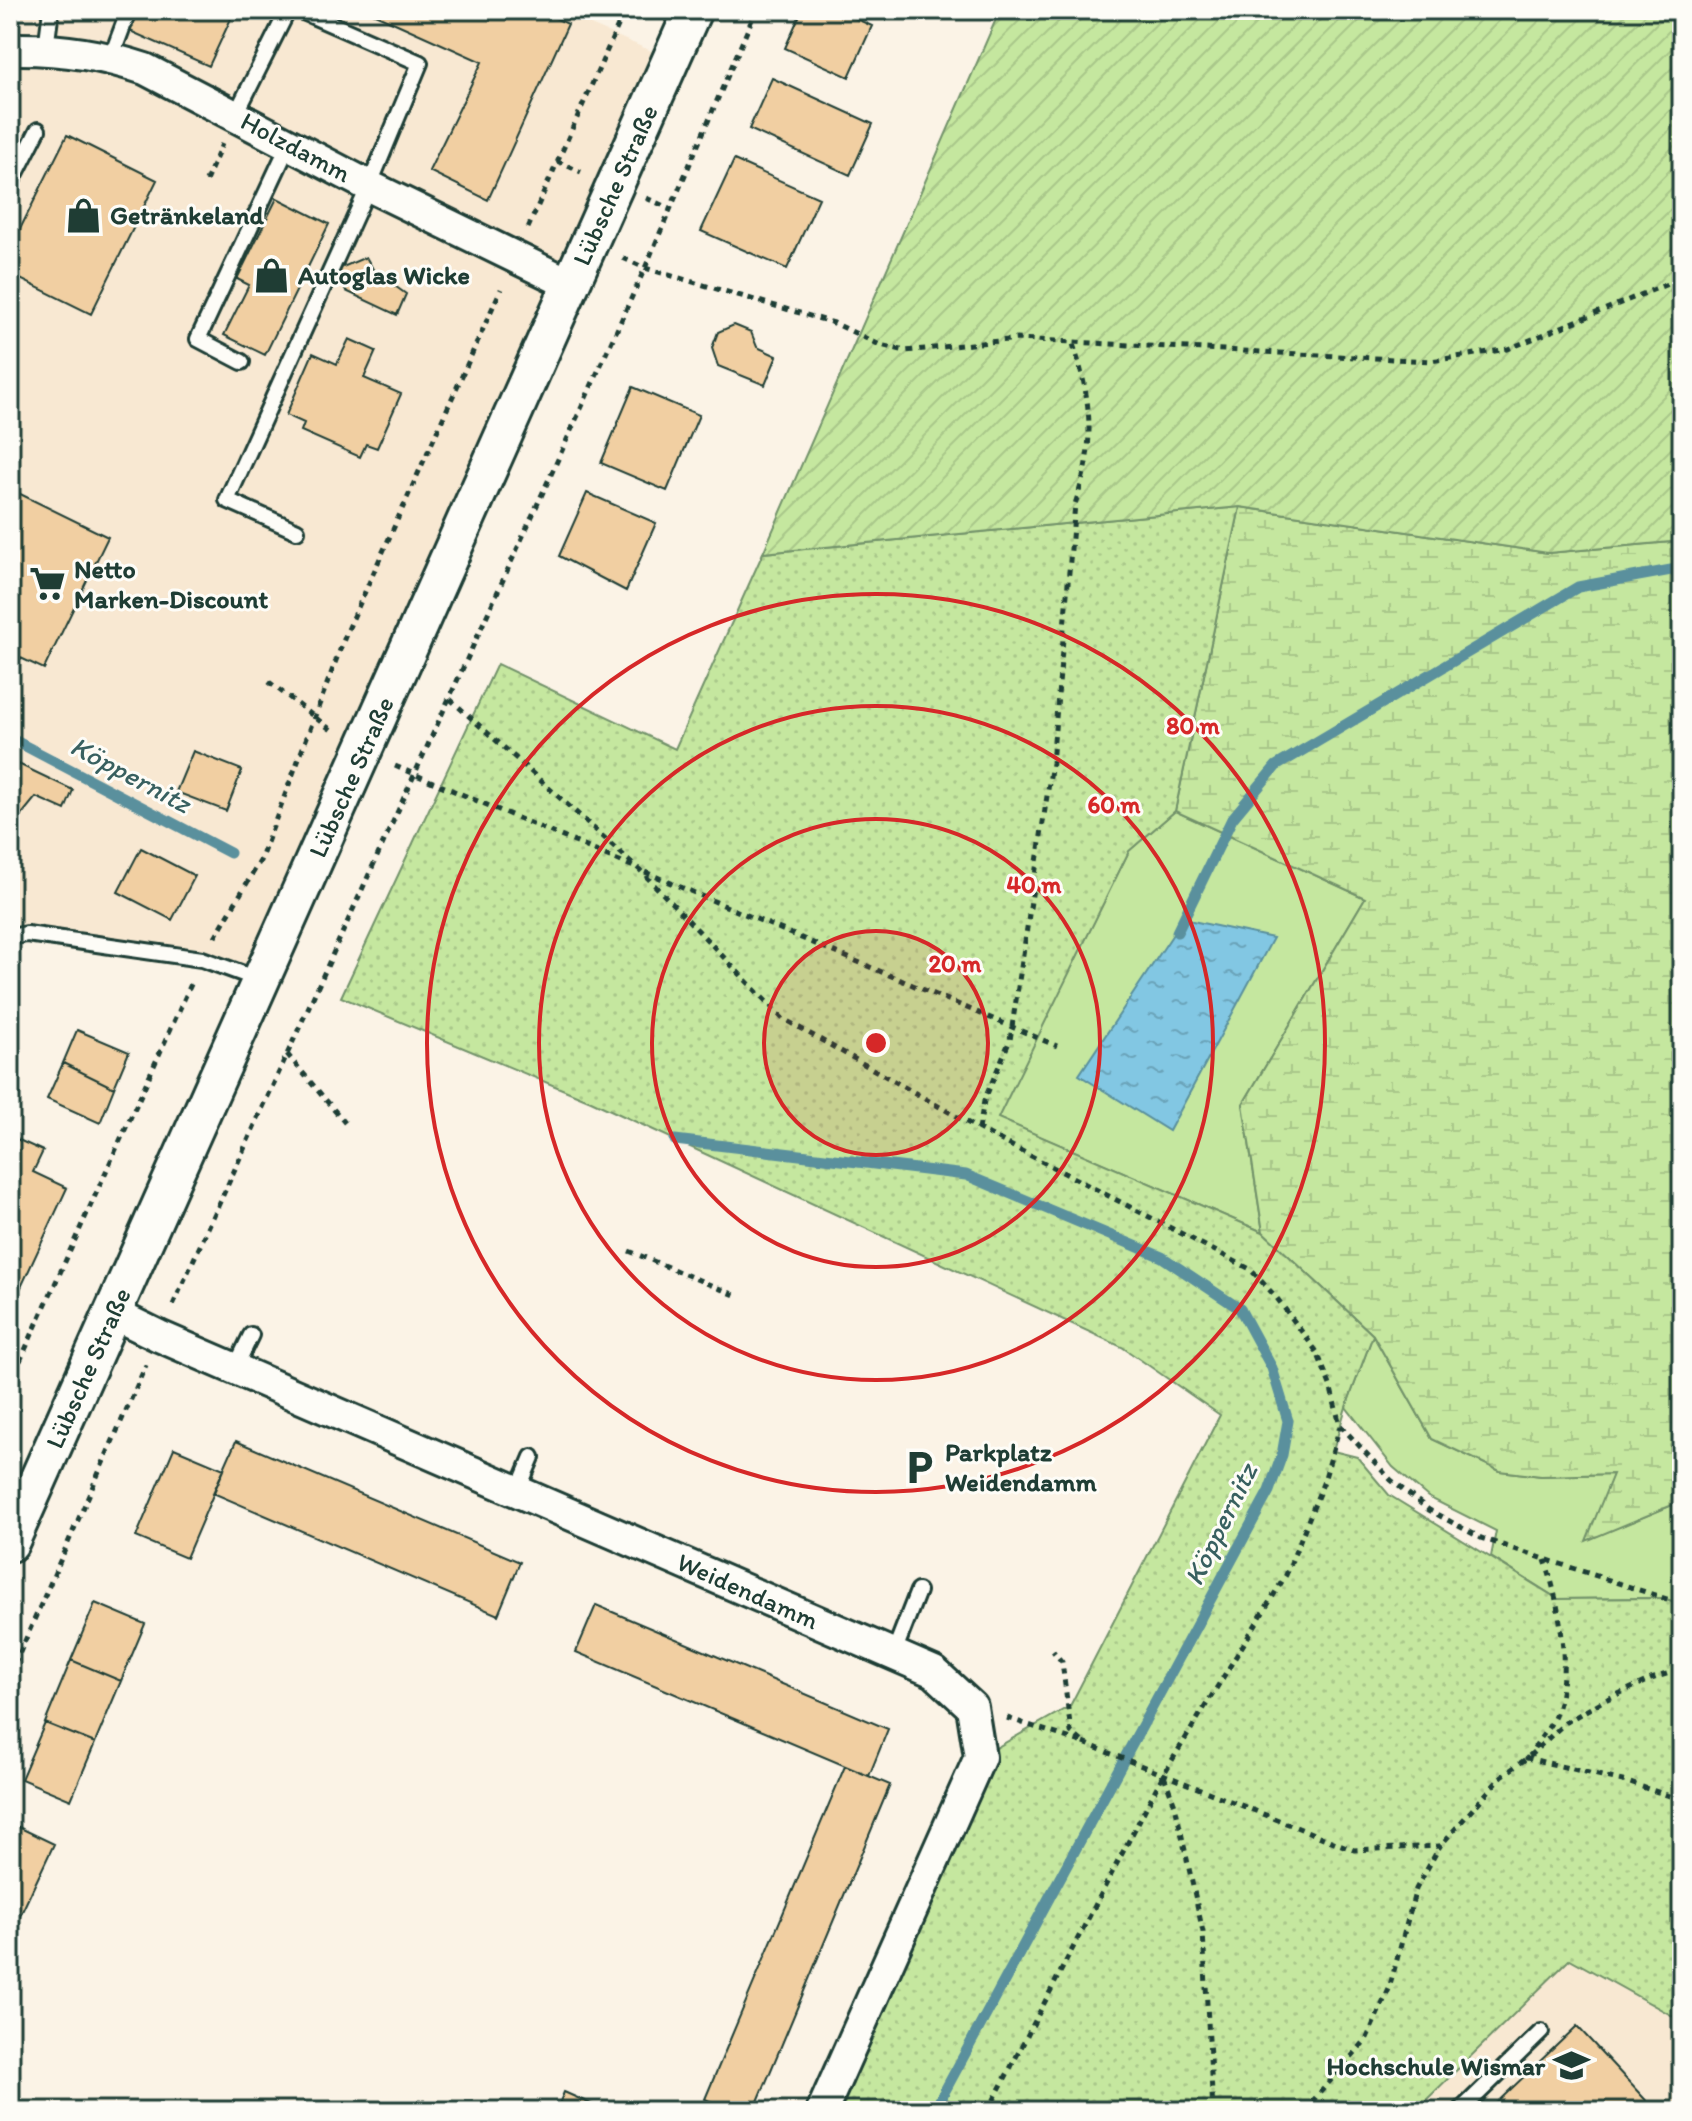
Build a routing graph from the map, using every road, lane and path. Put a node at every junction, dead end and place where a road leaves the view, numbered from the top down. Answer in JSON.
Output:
{"nodes":[{"id":1,"x":51,"y":10,"type":"edge"},
{"id":2,"x":129,"y":10,"type":"edge"},
{"id":3,"x":288,"y":10,"type":"edge"},
{"id":4,"x":299,"y":10,"type":"edge"},
{"id":5,"x":625,"y":10,"type":"edge"},
{"id":6,"x":693,"y":10,"type":"edge"},
{"id":7,"x":756,"y":10,"type":"edge"},
{"id":8,"x":46,"y":48,"type":"junction"},
{"id":9,"x":10,"y":49,"type":"edge"},
{"id":10,"x":111,"y":58,"type":"junction"},
{"id":11,"x":236,"y":114,"type":"junction"},
{"id":12,"x":38,"y":130,"type":"dead end"},
{"id":13,"x":289,"y":144,"type":"junction"},
{"id":14,"x":10,"y":185,"type":"edge"},
{"id":15,"x":369,"y":186,"type":"junction"},
{"id":16,"x":589,"y":244,"type":"junction"},
{"id":17,"x":516,"y":257,"type":"junction"},
{"id":18,"x":645,"y":268,"type":"junction"},
{"id":19,"x":1682,"y":278,"type":"edge"},
{"id":20,"x":570,"y":284,"type":"junction"},
{"id":21,"x":1072,"y":341,"type":"junction"},
{"id":22,"x":242,"y":362,"type":"dead end"},
{"id":23,"x":297,"y":531,"type":"dead end"},
{"id":24,"x":269,"y":682,"type":"dead end"},
{"id":25,"x":450,"y":699,"type":"junction"},
{"id":26,"x":315,"y":719,"type":"junction"},
{"id":27,"x":362,"y":752,"type":"junction"},
{"id":28,"x":414,"y":775,"type":"junction"},
{"id":29,"x":640,"y":870,"type":"junction"},
{"id":30,"x":10,"y":937,"type":"edge"},
{"id":31,"x":202,"y":959,"type":"junction"},
{"id":32,"x":260,"y":980,"type":"junction"},
{"id":33,"x":1012,"y":1027,"type":"junction"},
{"id":34,"x":1057,"y":1046,"type":"dead end"},
{"id":35,"x":287,"y":1054,"type":"junction"},
{"id":36,"x":346,"y":1124,"type":"dead end"},
{"id":37,"x":979,"y":1129,"type":"junction"},
{"id":38,"x":629,"y":1251,"type":"dead end"},
{"id":39,"x":735,"y":1295,"type":"dead end"},
{"id":40,"x":112,"y":1313,"type":"junction"},
{"id":41,"x":251,"y":1335,"type":"dead end"},
{"id":42,"x":159,"y":1336,"type":"junction"},
{"id":43,"x":235,"y":1368,"type":"junction"},
{"id":44,"x":10,"y":1383,"type":"edge"},
{"id":45,"x":1340,"y":1425,"type":"junction"},
{"id":46,"x":532,"y":1457,"type":"dead end"},
{"id":47,"x":518,"y":1490,"type":"junction"},
{"id":48,"x":10,"y":1543,"type":"edge"},
{"id":49,"x":1545,"y":1560,"type":"junction"},
{"id":50,"x":918,"y":1591,"type":"dead end"},
{"id":51,"x":1682,"y":1604,"type":"edge"},
{"id":52,"x":1053,"y":1651,"type":"dead end"},
{"id":53,"x":893,"y":1655,"type":"junction"},
{"id":54,"x":1682,"y":1669,"type":"edge"},
{"id":55,"x":10,"y":1675,"type":"edge"},
{"id":56,"x":972,"y":1707,"type":"junction"},
{"id":57,"x":1084,"y":1743,"type":"junction"},
{"id":58,"x":1527,"y":1758,"type":"junction"},
{"id":59,"x":1163,"y":1775,"type":"junction"},
{"id":60,"x":1682,"y":1800,"type":"edge"},
{"id":61,"x":1440,"y":1846,"type":"junction"},
{"id":62,"x":1541,"y":2032,"type":"dead end"},
{"id":63,"x":822,"y":2111,"type":"edge"},
{"id":64,"x":988,"y":2111,"type":"edge"},
{"id":65,"x":1213,"y":2111,"type":"edge"},
{"id":66,"x":1304,"y":2111,"type":"edge"},
{"id":67,"x":1460,"y":2111,"type":"edge"}],
"edges":[{"from":1,"to":8,"type":"lane"},
{"from":2,"to":10,"type":"lane"},
{"from":3,"to":11,"type":"lane"},
{"from":4,"to":15,"type":"lane"},
{"from":5,"to":17,"type":"path"},
{"from":6,"to":16,"type":"street","name":"Lübsche Straße"},
{"from":7,"to":18,"type":"path"},
{"from":8,"to":9,"type":"street","name":"Holzdamm"},
{"from":8,"to":10,"type":"street","name":"Holzdamm"},
{"from":10,"to":11,"type":"street","name":"Holzdamm"},
{"from":11,"to":13,"type":"street","name":"Holzdamm"},
{"from":12,"to":14,"type":"lane"},
{"from":13,"to":15,"type":"street","name":"Holzdamm"},
{"from":13,"to":22,"type":"lane"},
{"from":15,"to":17,"type":"street","name":"Holzdamm"},
{"from":15,"to":23,"type":"lane"},
{"from":16,"to":18,"type":"path"},
{"from":16,"to":20,"type":"street","name":"Lübsche Straße"},
{"from":17,"to":20,"type":"street","name":"Holzdamm"},
{"from":17,"to":26,"type":"path"},
{"from":18,"to":21,"type":"path"},
{"from":18,"to":25,"type":"path"},
{"from":19,"to":21,"type":"path"},
{"from":20,"to":27,"type":"street","name":"Lübsche Straße"},
{"from":21,"to":33,"type":"path"},
{"from":24,"to":26,"type":"path"},
{"from":25,"to":28,"type":"path"},
{"from":25,"to":29,"type":"path"},
{"from":26,"to":27,"type":"path"},
{"from":26,"to":31,"type":"path"},
{"from":27,"to":28,"type":"path"},
{"from":27,"to":32,"type":"street","name":"Lübsche Straße"},
{"from":28,"to":29,"type":"path"},
{"from":28,"to":35,"type":"path"},
{"from":29,"to":33,"type":"path"},
{"from":29,"to":37,"type":"path"},
{"from":30,"to":31,"type":"lane"},
{"from":31,"to":32,"type":"lane"},
{"from":31,"to":44,"type":"path"},
{"from":32,"to":40,"type":"street","name":"Lübsche Straße"},
{"from":33,"to":34,"type":"path"},
{"from":33,"to":37,"type":"path"},
{"from":35,"to":36,"type":"path"},
{"from":35,"to":42,"type":"path"},
{"from":37,"to":45,"type":"path"},
{"from":38,"to":39,"type":"path"},
{"from":40,"to":42,"type":"street","name":"Weidendamm"},
{"from":40,"to":48,"type":"street","name":"Lübsche Straße"},
{"from":41,"to":43,"type":"lane"},
{"from":42,"to":43,"type":"street","name":"Weidendamm"},
{"from":42,"to":55,"type":"path"},
{"from":43,"to":47,"type":"street","name":"Weidendamm"},
{"from":45,"to":49,"type":"path"},
{"from":45,"to":59,"type":"path"},
{"from":46,"to":47,"type":"lane"},
{"from":47,"to":53,"type":"street","name":"Weidendamm"},
{"from":49,"to":51,"type":"path"},
{"from":49,"to":58,"type":"path"},
{"from":50,"to":53,"type":"lane"},
{"from":52,"to":57,"type":"path"},
{"from":53,"to":56,"type":"street","name":"Weidendamm"},
{"from":54,"to":58,"type":"path"},
{"from":56,"to":57,"type":"path"},
{"from":56,"to":63,"type":"street"},
{"from":57,"to":59,"type":"path"},
{"from":58,"to":60,"type":"path"},
{"from":58,"to":61,"type":"path"},
{"from":59,"to":61,"type":"path"},
{"from":59,"to":64,"type":"path"},
{"from":59,"to":65,"type":"path"},
{"from":61,"to":66,"type":"path"},
{"from":62,"to":67,"type":"lane"}]}
